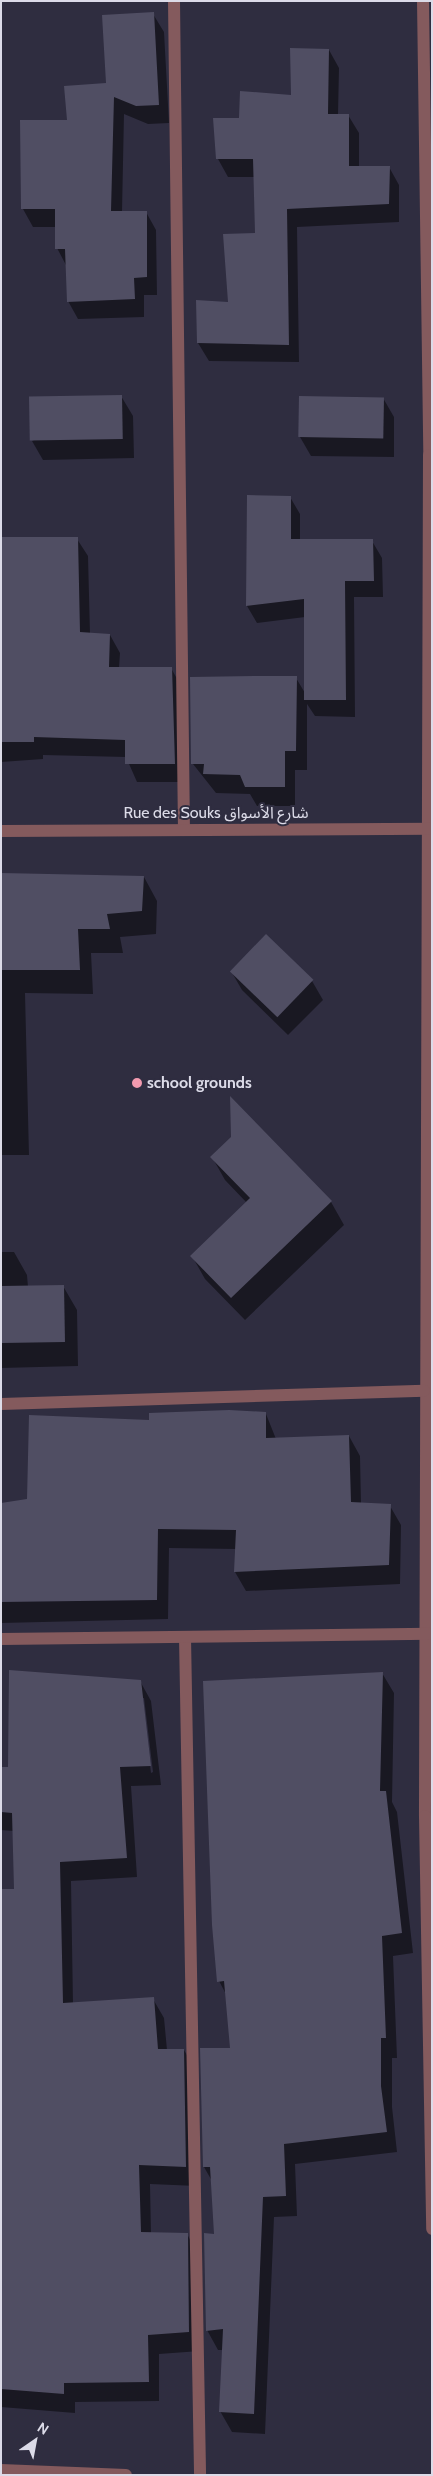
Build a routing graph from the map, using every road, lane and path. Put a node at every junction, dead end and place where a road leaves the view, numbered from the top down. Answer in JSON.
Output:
{"nodes":[{"id":1,"x":174,"y":1,"type":"edge"},
{"id":2,"x":423,"y":1,"type":"edge"},
{"id":3,"x":430,"y":455,"type":"edge"},
{"id":4,"x":429,"y":829,"type":"edge"},
{"id":5,"x":184,"y":830,"type":"junction"},
{"id":6,"x":1,"y":831,"type":"edge"},
{"id":7,"x":424,"y":1391,"type":"junction"},
{"id":8,"x":1,"y":1404,"type":"edge"},
{"id":9,"x":429,"y":1634,"type":"junction"},
{"id":10,"x":184,"y":1637,"type":"junction"},
{"id":11,"x":1,"y":1639,"type":"edge"},
{"id":12,"x":428,"y":1815,"type":"edge"},
{"id":13,"x":430,"y":2184,"type":"edge"},
{"id":14,"x":432,"y":2229,"type":"edge"},
{"id":15,"x":1,"y":2470,"type":"edge"},
{"id":16,"x":126,"y":2475,"type":"edge"},
{"id":17,"x":200,"y":2475,"type":"edge"}],
"edges":[{"from":1,"to":5,"type":"street"},
{"from":2,"to":3,"type":"street"},
{"from":3,"to":4,"type":"street"},
{"from":4,"to":5,"type":"street","name":"Rue des Souks شارع الأسواق"},
{"from":4,"to":7,"type":"street"},
{"from":5,"to":6,"type":"street","name":"Rue des Souks شارع الأسواق"},
{"from":7,"to":8,"type":"street"},
{"from":7,"to":9,"type":"street"},
{"from":9,"to":10,"type":"street"},
{"from":9,"to":12,"type":"street"},
{"from":10,"to":11,"type":"street"},
{"from":10,"to":17,"type":"street"},
{"from":12,"to":13,"type":"street"},
{"from":13,"to":14,"type":"street"},
{"from":15,"to":16,"type":"street"}]}
